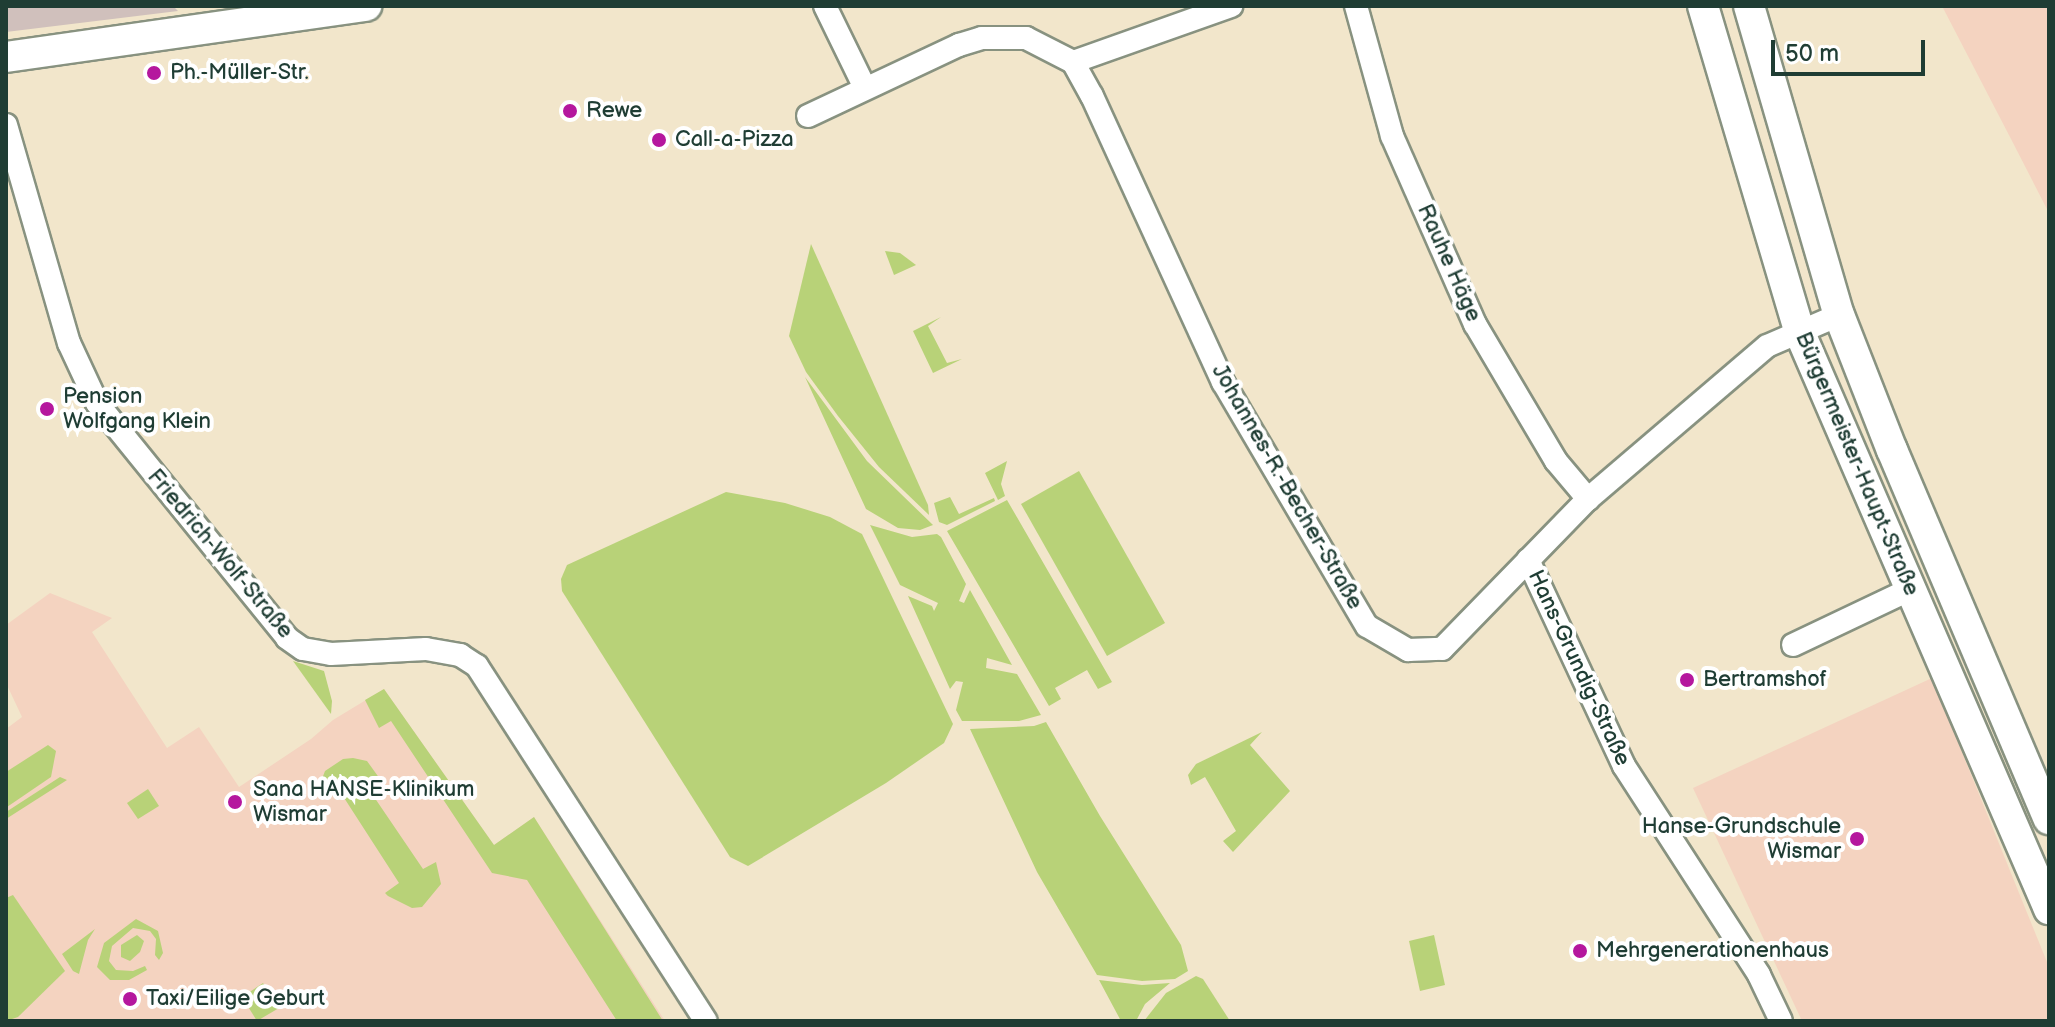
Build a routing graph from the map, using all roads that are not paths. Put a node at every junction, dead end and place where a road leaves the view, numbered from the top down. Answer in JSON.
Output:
{"nodes":[{"id":1,"x":366,"y":6,"type":"edge"},
{"id":2,"x":825,"y":6,"type":"edge"},
{"id":3,"x":1231,"y":6,"type":"edge"},
{"id":4,"x":1356,"y":6,"type":"edge"},
{"id":5,"x":1703,"y":6,"type":"edge"},
{"id":6,"x":1749,"y":6,"type":"edge"},
{"id":7,"x":6,"y":57,"type":"edge"},
{"id":8,"x":1073,"y":62,"type":"junction"},
{"id":9,"x":865,"y":88,"type":"junction"},
{"id":10,"x":808,"y":116,"type":"dead end"},
{"id":11,"x":6,"y":125,"type":"edge"},
{"id":12,"x":1839,"y":315,"type":"junction"},
{"id":13,"x":1799,"y":331,"type":"junction"},
{"id":14,"x":1588,"y":499,"type":"junction"},
{"id":15,"x":1528,"y":560,"type":"junction"},
{"id":16,"x":1911,"y":589,"type":"junction"},
{"id":17,"x":1793,"y":645,"type":"dead end"},
{"id":18,"x":2049,"y":819,"type":"edge"},
{"id":19,"x":2049,"y":909,"type":"edge"},
{"id":20,"x":706,"y":1021,"type":"edge"},
{"id":21,"x":1781,"y":1021,"type":"edge"}],
"edges":[{"from":1,"to":7,"type":"street"},
{"from":2,"to":9,"type":"street"},
{"from":3,"to":8,"type":"street"},
{"from":4,"to":14,"type":"street","name":"Rauhe Häge"},
{"from":5,"to":13,"type":"street","name":"Bürgermeister-Haupt-Straße"},
{"from":6,"to":12,"type":"street","name":"Bürgermeister-Haupt-Straße"},
{"from":8,"to":9,"type":"street"},
{"from":8,"to":15,"type":"street","name":"Johannes-R.-Becher-Straße"},
{"from":9,"to":10,"type":"street"},
{"from":11,"to":20,"type":"street","name":"Friedrich-Wolf-Straße"},
{"from":12,"to":13,"type":"street","name":"Johannes-R.-Becher-Straße"},
{"from":12,"to":18,"type":"street","name":"Bürgermeister-Haupt-Straße"},
{"from":13,"to":14,"type":"street","name":"Johannes-R.-Becher-Straße"},
{"from":13,"to":16,"type":"street","name":"Bürgermeister-Haupt-Straße"},
{"from":14,"to":15,"type":"street","name":"Johannes-R.-Becher-Straße"},
{"from":15,"to":21,"type":"street","name":"Hans-Grundig-Straße"},
{"from":16,"to":17,"type":"street"},
{"from":16,"to":19,"type":"street","name":"Bürgermeister-Haupt-Straße"}]}
